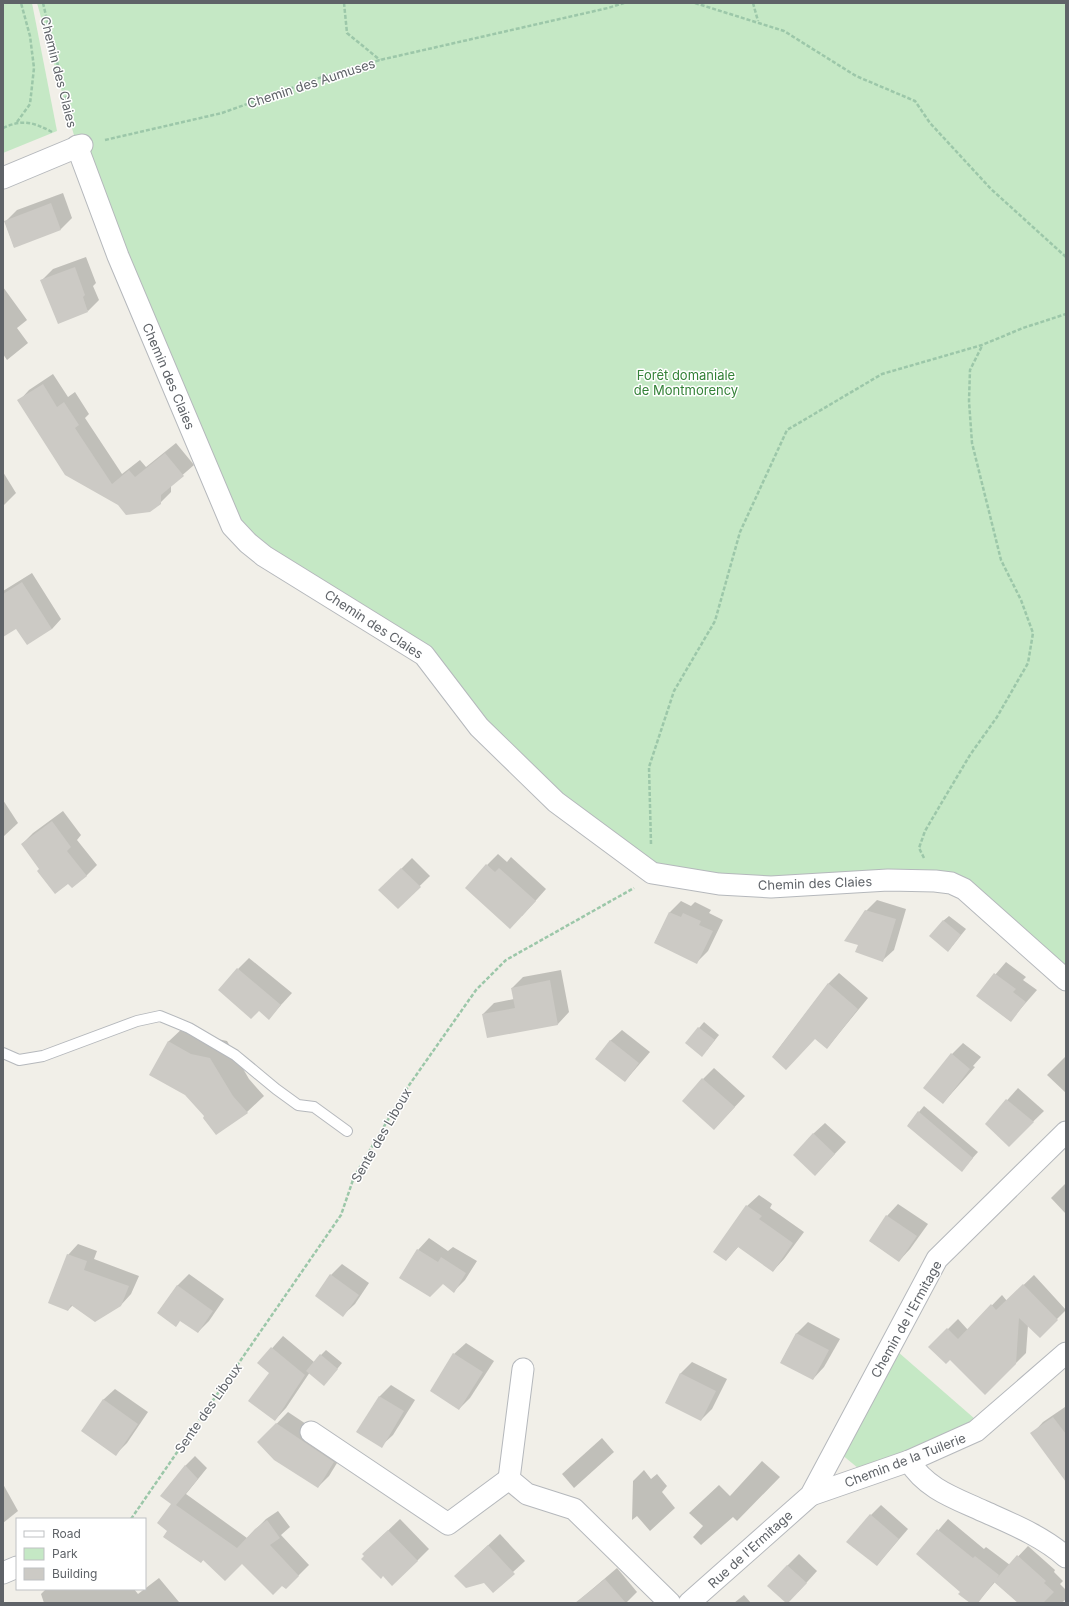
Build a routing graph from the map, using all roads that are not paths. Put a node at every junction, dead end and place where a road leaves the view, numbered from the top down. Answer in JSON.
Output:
{"nodes":[{"id":1,"x":3,"y":178,"type":"edge"},
{"id":2,"x":1066,"y":980,"type":"edge"},
{"id":3,"x":3,"y":1053,"type":"edge"},
{"id":4,"x":347,"y":1132,"type":"dead end"},
{"id":5,"x":1066,"y":1132,"type":"edge"},
{"id":6,"x":1066,"y":1353,"type":"edge"},
{"id":7,"x":523,"y":1369,"type":"dead end"},
{"id":8,"x":311,"y":1432,"type":"dead end"},
{"id":9,"x":832,"y":1455,"type":"junction"},
{"id":10,"x":909,"y":1461,"type":"junction"},
{"id":11,"x":509,"y":1479,"type":"junction"},
{"id":12,"x":858,"y":1479,"type":"junction"},
{"id":13,"x":811,"y":1494,"type":"junction"},
{"id":14,"x":1066,"y":1557,"type":"edge"},
{"id":15,"x":16,"y":1567,"type":"edge"},
{"id":16,"x":3,"y":1573,"type":"edge"},
{"id":17,"x":670,"y":1603,"type":"edge"},
{"id":18,"x":689,"y":1603,"type":"edge"}],
"edges":[{"from":1,"to":2,"type":"street","name":"Chemin des Claies"},
{"from":3,"to":4,"type":"lane"},
{"from":5,"to":9,"type":"street","name":"Chemin de l'Ermitage"},
{"from":6,"to":10,"type":"street","name":"Chemin de la Tuilerie"},
{"from":7,"to":11,"type":"street"},
{"from":8,"to":11,"type":"street"},
{"from":9,"to":12,"type":"street"},
{"from":9,"to":13,"type":"street","name":"Chemin de l'Ermitage"},
{"from":10,"to":12,"type":"street","name":"Chemin de la Tuilerie"},
{"from":10,"to":14,"type":"street"},
{"from":11,"to":17,"type":"street"},
{"from":12,"to":13,"type":"street","name":"Chemin de la Tuilerie"},
{"from":13,"to":18,"type":"street","name":"Rue de l'Ermitage"},
{"from":15,"to":16,"type":"street"}]}
